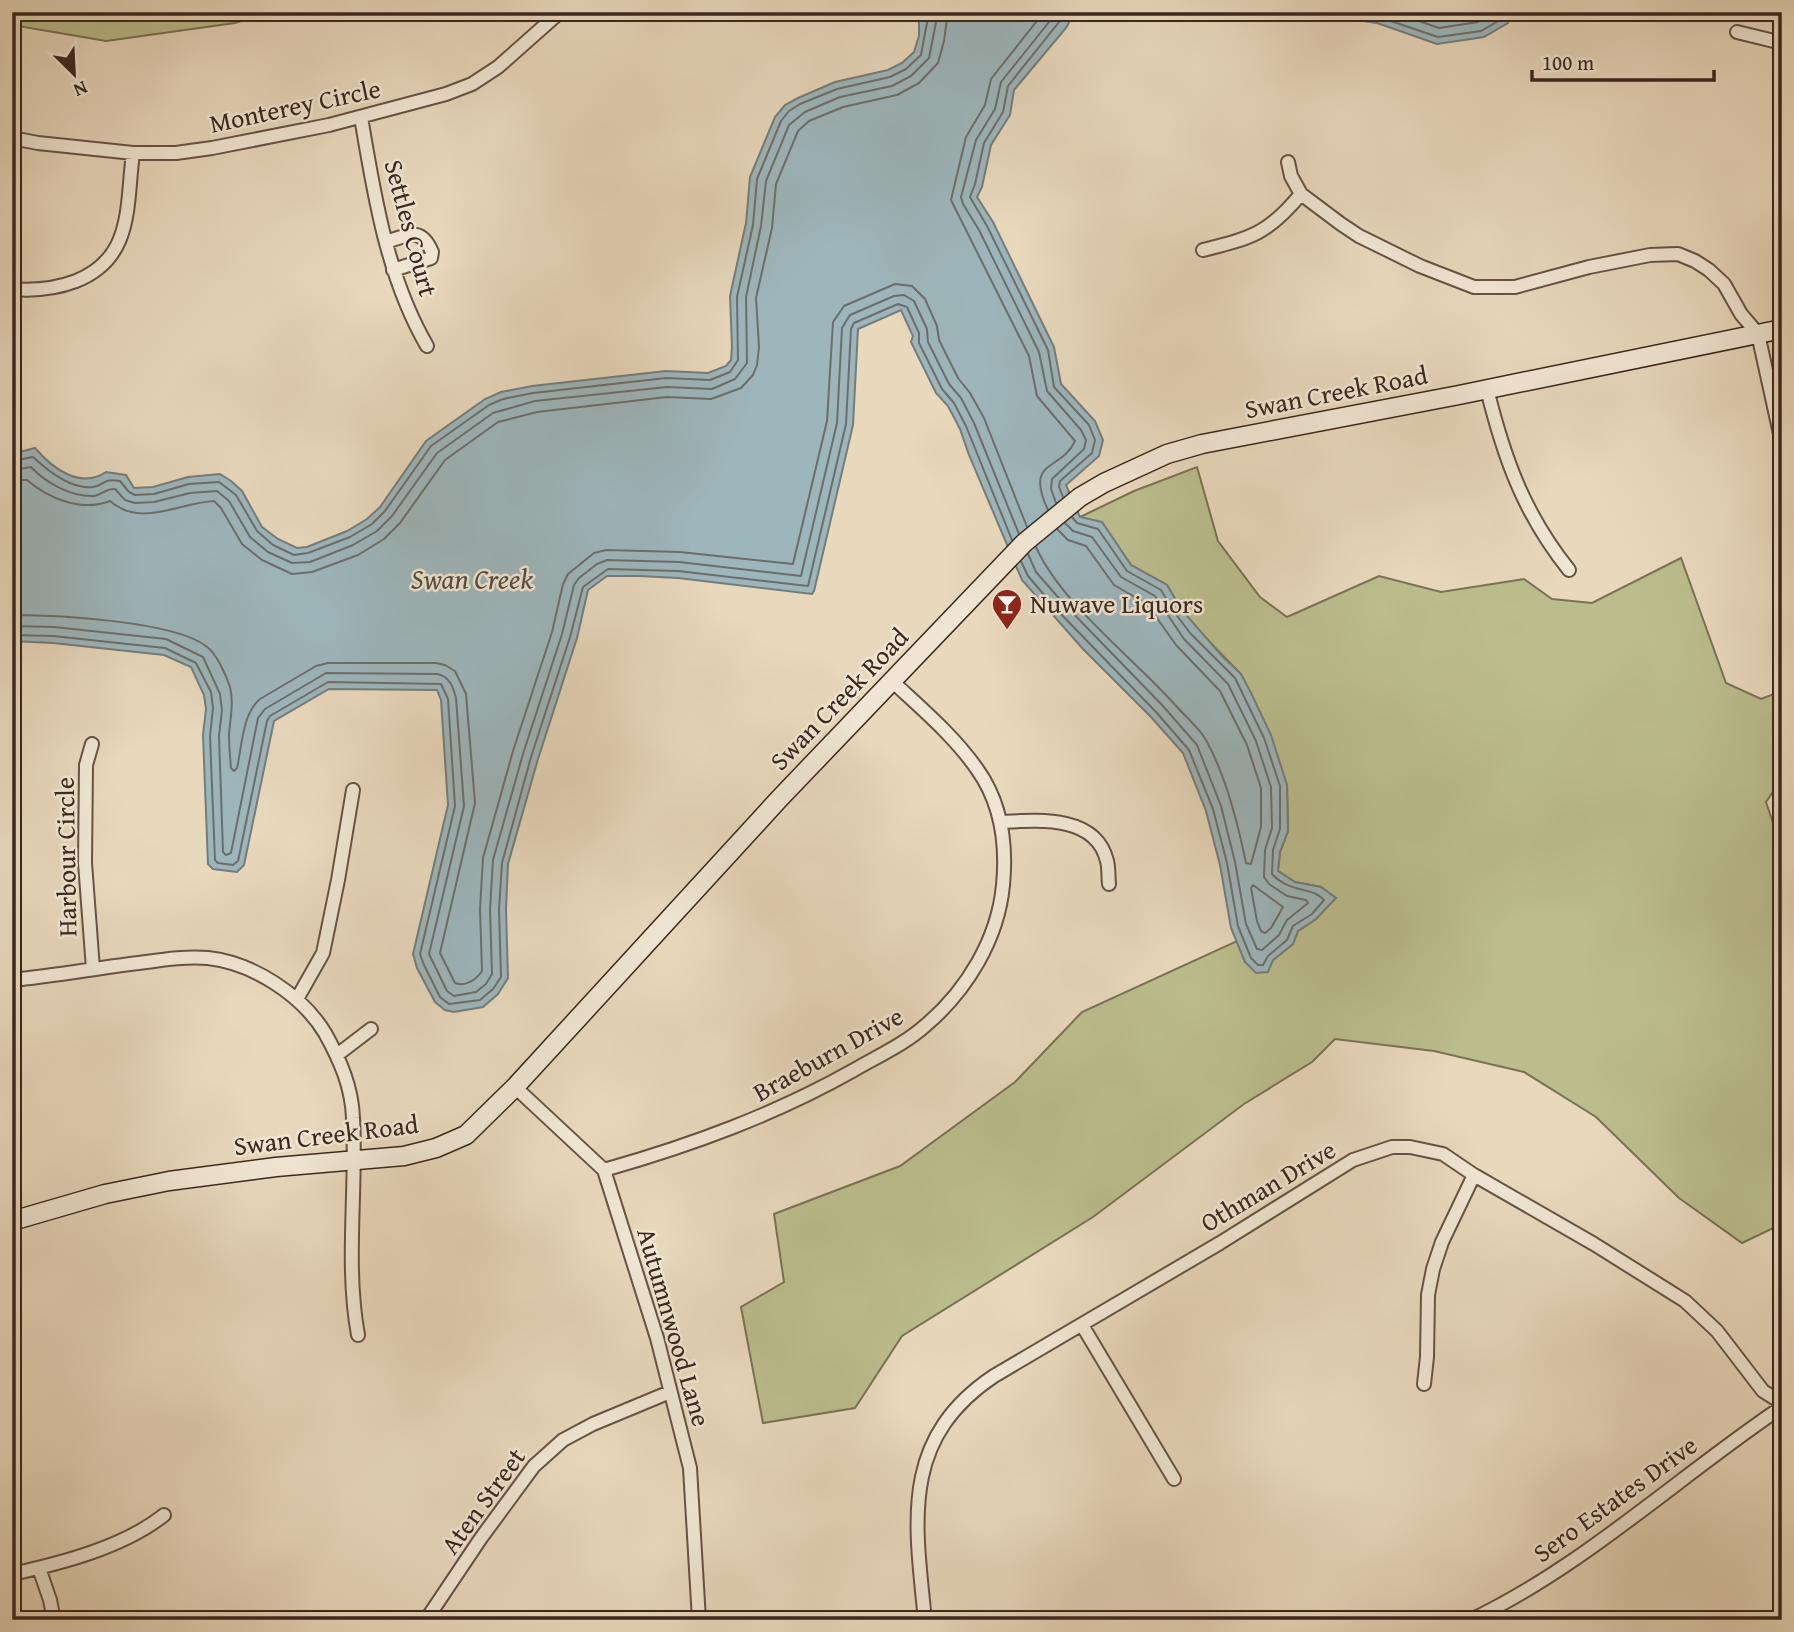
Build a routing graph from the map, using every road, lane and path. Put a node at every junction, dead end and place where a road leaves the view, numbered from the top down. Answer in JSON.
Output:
{"nodes":[{"id":1,"x":560,"y":12,"type":"edge"},
{"id":2,"x":1737,"y":32,"type":"dead end"},
{"id":3,"x":1782,"y":43,"type":"edge"},
{"id":4,"x":361,"y":117,"type":"junction"},
{"id":5,"x":12,"y":138,"type":"edge"},
{"id":6,"x":133,"y":153,"type":"junction"},
{"id":7,"x":1288,"y":162,"type":"dead end"},
{"id":8,"x":1301,"y":194,"type":"junction"},
{"id":9,"x":386,"y":242,"type":"junction"},
{"id":10,"x":1203,"y":250,"type":"dead end"},
{"id":11,"x":393,"y":270,"type":"junction"},
{"id":12,"x":12,"y":289,"type":"edge"},
{"id":13,"x":1782,"y":329,"type":"edge"},
{"id":14,"x":1758,"y":334,"type":"junction"},
{"id":15,"x":427,"y":346,"type":"dead end"},
{"id":16,"x":1487,"y":389,"type":"junction"},
{"id":17,"x":1782,"y":443,"type":"edge"},
{"id":18,"x":1569,"y":570,"type":"dead end"},
{"id":19,"x":893,"y":681,"type":"junction"},
{"id":20,"x":92,"y":744,"type":"dead end"},
{"id":21,"x":353,"y":790,"type":"dead end"},
{"id":22,"x":1002,"y":822,"type":"junction"},
{"id":23,"x":1109,"y":884,"type":"dead end"},
{"id":24,"x":93,"y":969,"type":"junction"},
{"id":25,"x":12,"y":981,"type":"edge"},
{"id":26,"x":297,"y":999,"type":"junction"},
{"id":27,"x":371,"y":1029,"type":"dead end"},
{"id":28,"x":337,"y":1055,"type":"junction"},
{"id":29,"x":515,"y":1087,"type":"junction"},
{"id":30,"x":355,"y":1161,"type":"junction"},
{"id":31,"x":604,"y":1170,"type":"junction"},
{"id":32,"x":1474,"y":1175,"type":"junction"},
{"id":33,"x":12,"y":1221,"type":"edge"},
{"id":34,"x":1082,"y":1325,"type":"junction"},
{"id":35,"x":358,"y":1335,"type":"dead end"},
{"id":36,"x":1424,"y":1384,"type":"dead end"},
{"id":37,"x":670,"y":1392,"type":"junction"},
{"id":38,"x":1782,"y":1405,"type":"edge"},
{"id":39,"x":1174,"y":1479,"type":"dead end"},
{"id":40,"x":164,"y":1515,"type":"dead end"},
{"id":41,"x":39,"y":1568,"type":"junction"},
{"id":42,"x":12,"y":1574,"type":"edge"},
{"id":43,"x":54,"y":1620,"type":"edge"},
{"id":44,"x":426,"y":1620,"type":"edge"},
{"id":45,"x":699,"y":1620,"type":"edge"},
{"id":46,"x":925,"y":1620,"type":"edge"},
{"id":47,"x":1471,"y":1620,"type":"edge"}],
"edges":[{"from":1,"to":4,"type":"street","name":"Monterey Circle"},
{"from":2,"to":3,"type":"street"},
{"from":4,"to":6,"type":"street","name":"Monterey Circle"},
{"from":4,"to":9,"type":"street","name":"Settles Court"},
{"from":5,"to":6,"type":"street","name":"Monterey Circle"},
{"from":6,"to":12,"type":"street"},
{"from":7,"to":8,"type":"street"},
{"from":8,"to":10,"type":"street"},
{"from":8,"to":14,"type":"street"},
{"from":9,"to":11,"type":"street","name":"Settles Court"},
{"from":9,"to":11,"type":"street"},
{"from":11,"to":15,"type":"street","name":"Settles Court"},
{"from":13,"to":14,"type":"street","name":"Swan Creek Road"},
{"from":14,"to":16,"type":"street","name":"Swan Creek Road"},
{"from":14,"to":17,"type":"street"},
{"from":16,"to":18,"type":"street"},
{"from":16,"to":19,"type":"street","name":"Swan Creek Road"},
{"from":19,"to":22,"type":"street","name":"Braeburn Drive"},
{"from":19,"to":29,"type":"street","name":"Swan Creek Road"},
{"from":20,"to":24,"type":"street","name":"Harbour Circle"},
{"from":21,"to":26,"type":"street"},
{"from":22,"to":23,"type":"street"},
{"from":22,"to":31,"type":"street","name":"Braeburn Drive"},
{"from":24,"to":25,"type":"street"},
{"from":24,"to":26,"type":"street"},
{"from":26,"to":28,"type":"street"},
{"from":27,"to":28,"type":"street"},
{"from":28,"to":30,"type":"street"},
{"from":29,"to":30,"type":"street","name":"Swan Creek Road"},
{"from":29,"to":31,"type":"street","name":"Autumnwood Lane"},
{"from":30,"to":33,"type":"street","name":"Swan Creek Road"},
{"from":30,"to":35,"type":"street"},
{"from":31,"to":37,"type":"street","name":"Autumnwood Lane"},
{"from":32,"to":34,"type":"street","name":"Othman Drive"},
{"from":32,"to":36,"type":"street"},
{"from":32,"to":38,"type":"street","name":"Othman Drive"},
{"from":34,"to":39,"type":"street"},
{"from":34,"to":46,"type":"street","name":"Othman Drive"},
{"from":37,"to":44,"type":"street","name":"Aten Street"},
{"from":37,"to":45,"type":"street","name":"Autumnwood Lane"},
{"from":38,"to":47,"type":"street","name":"Sero Estates Drive"},
{"from":40,"to":41,"type":"street"},
{"from":41,"to":42,"type":"street"},
{"from":41,"to":43,"type":"street"}]}
